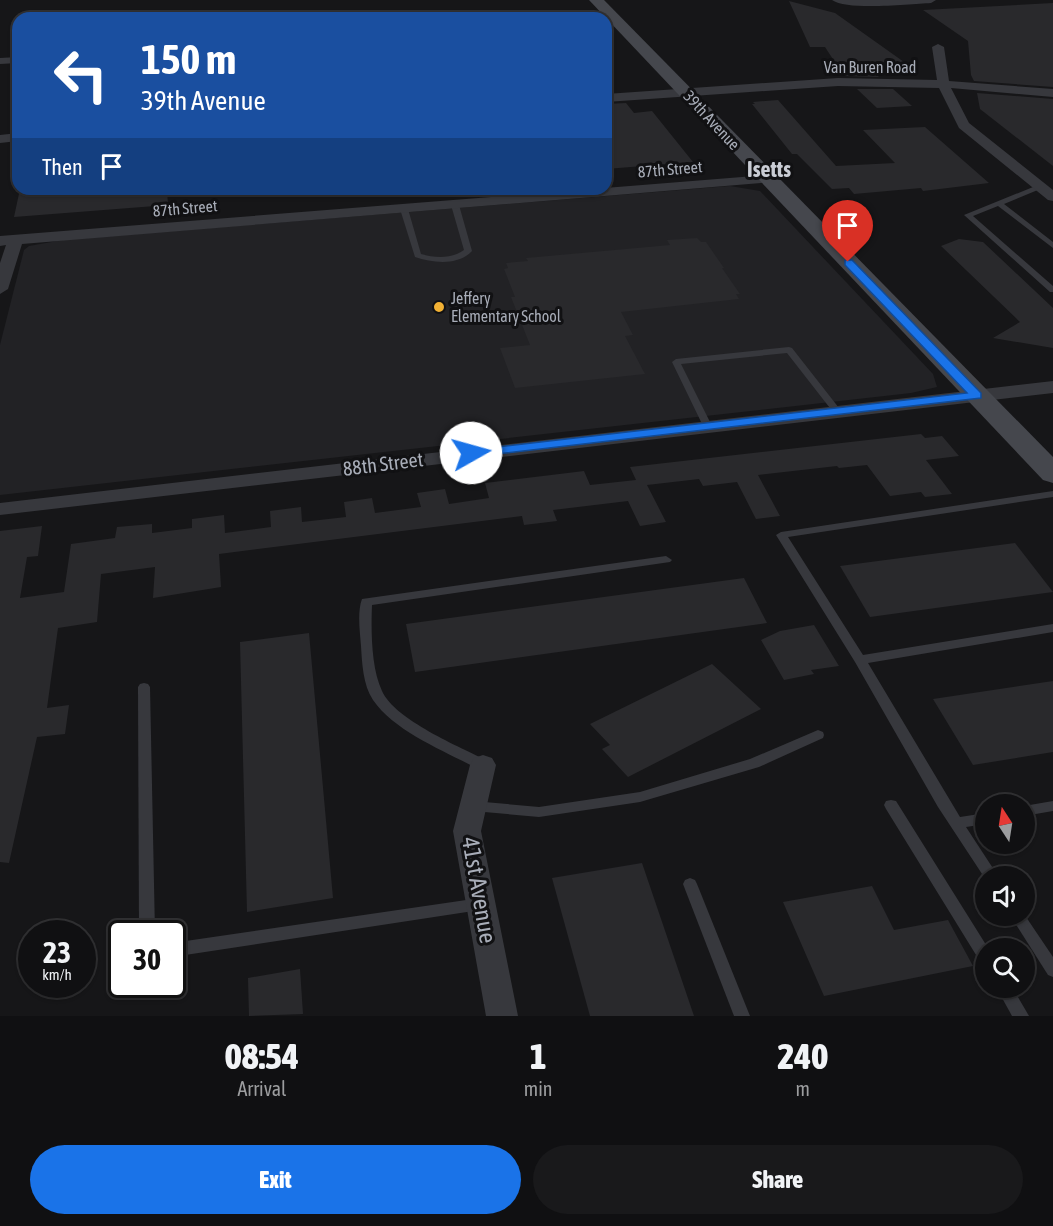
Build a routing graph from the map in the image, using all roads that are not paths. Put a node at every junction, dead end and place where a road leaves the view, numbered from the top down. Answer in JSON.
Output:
{"nodes":[{"id":1,"x":839,"y":0,"type":"edge"},
{"id":2,"x":931,"y":0,"type":"edge"},
{"id":3,"x":613,"y":25,"type":"edge"},
{"id":4,"x":938,"y":47,"type":"dead end"},
{"id":5,"x":943,"y":84,"type":"junction"},
{"id":6,"x":686,"y":92,"type":"junction"},
{"id":7,"x":1053,"y":93,"type":"edge"},
{"id":8,"x":612,"y":98,"type":"edge"},
{"id":9,"x":768,"y":179,"type":"junction"},
{"id":10,"x":1041,"y":187,"type":"junction"},
{"id":11,"x":612,"y":192,"type":"edge"},
{"id":12,"x":575,"y":195,"type":"edge"},
{"id":13,"x":1053,"y":196,"type":"edge"},
{"id":14,"x":999,"y":203,"type":"junction"},
{"id":15,"x":455,"y":205,"type":"junction"},
{"id":16,"x":404,"y":209,"type":"junction"},
{"id":17,"x":8,"y":241,"type":"edge"},
{"id":18,"x":1053,"y":246,"type":"edge"},
{"id":19,"x":0,"y":290,"type":"edge"},
{"id":20,"x":1053,"y":290,"type":"edge"},
{"id":21,"x":1053,"y":387,"type":"edge"},
{"id":22,"x":977,"y":396,"type":"junction"},
{"id":23,"x":836,"y":410,"type":"junction"},
{"id":24,"x":707,"y":426,"type":"junction"},
{"id":25,"x":1053,"y":474,"type":"edge"},
{"id":26,"x":1053,"y":494,"type":"edge"},
{"id":27,"x":0,"y":509,"type":"edge"},
{"id":28,"x":666,"y":560,"type":"dead end"},
{"id":29,"x":1053,"y":628,"type":"edge"},
{"id":30,"x":860,"y":660,"type":"junction"},
{"id":31,"x":144,"y":687,"type":"dead end"},
{"id":32,"x":818,"y":735,"type":"dead end"},
{"id":33,"x":483,"y":765,"type":"joint"},
{"id":34,"x":891,"y":805,"type":"dead end"},
{"id":35,"x":473,"y":806,"type":"junction"},
{"id":36,"x":1053,"y":806,"type":"edge"},
{"id":37,"x":1035,"y":809,"type":"edge"},
{"id":38,"x":975,"y":820,"type":"edge"},
{"id":39,"x":957,"y":823,"type":"junction"},
{"id":40,"x":985,"y":866,"type":"edge"},
{"id":41,"x":690,"y":884,"type":"dead end"},
{"id":42,"x":480,"y":904,"type":"junction"},
{"id":43,"x":147,"y":920,"type":"edge"},
{"id":44,"x":1024,"y":926,"type":"edge"},
{"id":45,"x":975,"y":940,"type":"edge"},
{"id":46,"x":186,"y":948,"type":"edge"},
{"id":47,"x":1053,"y":970,"type":"edge"},
{"id":48,"x":1010,"y":998,"type":"edge"},
{"id":49,"x":502,"y":1016,"type":"edge"},
{"id":50,"x":742,"y":1016,"type":"edge"},
{"id":51,"x":1021,"y":1016,"type":"edge"}],
"edges":[{"from":1,"to":2,"type":"street"},
{"from":3,"to":6,"type":"main road","name":"39th Avenue"},
{"from":4,"to":5,"type":"street"},
{"from":5,"to":6,"type":"street","name":"Van Buren Road"},
{"from":5,"to":7,"type":"street","name":"Van Buren Road"},
{"from":5,"to":10,"type":"street"},
{"from":6,"to":8,"type":"street","name":"Van Buren Road"},
{"from":6,"to":9,"type":"main road","name":"39th Avenue"},
{"from":9,"to":11,"type":"street","name":"87th Street"},
{"from":9,"to":22,"type":"main road","name":"39th Avenue"},
{"from":10,"to":13,"type":"street"},
{"from":10,"to":14,"type":"lane"},
{"from":12,"to":15,"type":"street","name":"87th Street"},
{"from":14,"to":18,"type":"lane"},
{"from":14,"to":20,"type":"lane"},
{"from":15,"to":16,"type":"street","name":"87th Street"},
{"from":15,"to":16,"type":"lane"},
{"from":16,"to":17,"type":"street","name":"87th Street"},
{"from":17,"to":19,"type":"street"},
{"from":21,"to":22,"type":"street","name":"88th Street"},
{"from":22,"to":23,"type":"street","name":"88th Street"},
{"from":22,"to":25,"type":"main road","name":"39th Avenue"},
{"from":23,"to":24,"type":"street","name":"88th Street"},
{"from":23,"to":24,"type":"lane"},
{"from":24,"to":27,"type":"street","name":"88th Street"},
{"from":26,"to":30,"type":"lane"},
{"from":28,"to":33,"type":"lane"},
{"from":29,"to":30,"type":"lane"},
{"from":30,"to":39,"type":"lane"},
{"from":31,"to":43,"type":"lane"},
{"from":32,"to":35,"type":"lane"},
{"from":33,"to":35,"type":"street","name":"41st Avenue"},
{"from":34,"to":45,"type":"lane"},
{"from":35,"to":42,"type":"street","name":"41st Avenue"},
{"from":36,"to":37,"type":"lane"},
{"from":38,"to":39,"type":"lane"},
{"from":39,"to":40,"type":"lane"},
{"from":41,"to":50,"type":"lane"},
{"from":42,"to":46,"type":"lane"},
{"from":42,"to":49,"type":"street","name":"41st Avenue"},
{"from":44,"to":47,"type":"lane"},
{"from":48,"to":51,"type":"lane"}]}
